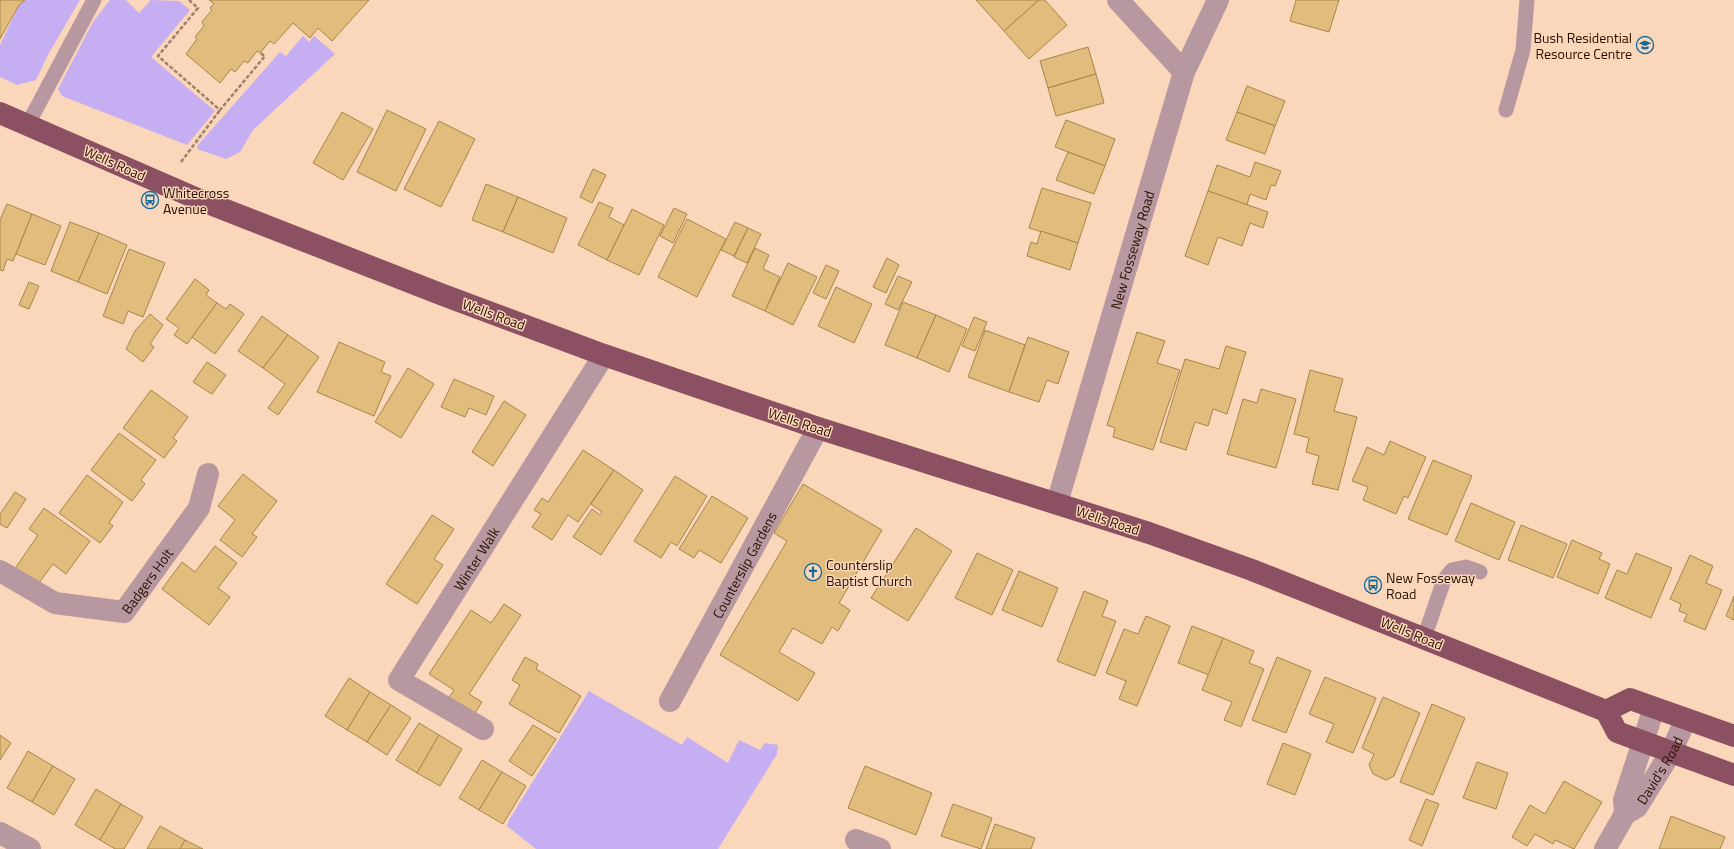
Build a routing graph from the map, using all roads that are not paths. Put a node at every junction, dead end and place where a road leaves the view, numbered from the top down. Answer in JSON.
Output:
{"nodes":[{"id":1,"x":94,"y":0,"type":"edge"},
{"id":2,"x":1118,"y":0,"type":"edge"},
{"id":3,"x":1218,"y":0,"type":"edge"},
{"id":4,"x":1527,"y":0,"type":"edge"},
{"id":5,"x":1184,"y":72,"type":"junction"},
{"id":6,"x":1506,"y":110,"type":"dead end"},
{"id":7,"x":0,"y":113,"type":"edge"},
{"id":8,"x":28,"y":124,"type":"junction"},
{"id":9,"x":604,"y":356,"type":"junction"},
{"id":10,"x":818,"y":428,"type":"junction"},
{"id":11,"x":208,"y":474,"type":"dead end"},
{"id":12,"x":1057,"y":503,"type":"junction"},
{"id":13,"x":0,"y":571,"type":"edge"},
{"id":14,"x":1480,"y":572,"type":"dead end"},
{"id":15,"x":1424,"y":638,"type":"junction"},
{"id":16,"x":670,"y":701,"type":"dead end"},
{"id":17,"x":1654,"y":708,"type":"junction"},
{"id":18,"x":1606,"y":711,"type":"junction"},
{"id":19,"x":1686,"y":719,"type":"junction"},
{"id":20,"x":483,"y":729,"type":"dead end"},
{"id":21,"x":1734,"y":736,"type":"edge"},
{"id":22,"x":1642,"y":742,"type":"junction"},
{"id":23,"x":1670,"y":752,"type":"junction"},
{"id":24,"x":1734,"y":775,"type":"edge"},
{"id":25,"x":1625,"y":814,"type":"junction"},
{"id":26,"x":0,"y":833,"type":"edge"},
{"id":27,"x":856,"y":840,"type":"dead end"},
{"id":28,"x":30,"y":849,"type":"edge"},
{"id":29,"x":880,"y":849,"type":"edge"},
{"id":30,"x":1605,"y":849,"type":"edge"}],
"edges":[{"from":1,"to":8,"type":"lane"},
{"from":2,"to":5,"type":"street"},
{"from":3,"to":5,"type":"street","name":"New Fosseway Road"},
{"from":4,"to":6,"type":"lane"},
{"from":5,"to":12,"type":"street","name":"New Fosseway Road"},
{"from":7,"to":8,"type":"highway","name":"Wells Road"},
{"from":8,"to":9,"type":"highway","name":"Wells Road"},
{"from":9,"to":10,"type":"highway","name":"Wells Road"},
{"from":9,"to":20,"type":"street","name":"Winter Walk"},
{"from":10,"to":12,"type":"highway","name":"Wells Road"},
{"from":10,"to":16,"type":"street","name":"Counterslip Gardens"},
{"from":11,"to":13,"type":"street","name":"Badgers Holt"},
{"from":12,"to":15,"type":"highway","name":"Wells Road"},
{"from":14,"to":15,"type":"lane"},
{"from":15,"to":18,"type":"highway","name":"Wells Road"},
{"from":17,"to":18,"type":"highway"},
{"from":17,"to":19,"type":"highway"},
{"from":17,"to":22,"type":"street","name":"David's Road"},
{"from":18,"to":22,"type":"highway"},
{"from":19,"to":21,"type":"highway"},
{"from":19,"to":23,"type":"street","name":"David's Road"},
{"from":22,"to":23,"type":"highway"},
{"from":22,"to":25,"type":"street","name":"David's Road"},
{"from":23,"to":24,"type":"highway"},
{"from":23,"to":25,"type":"street","name":"David's Road"},
{"from":25,"to":30,"type":"street","name":"David's Road"},
{"from":26,"to":28,"type":"street"},
{"from":27,"to":29,"type":"street"}]}
